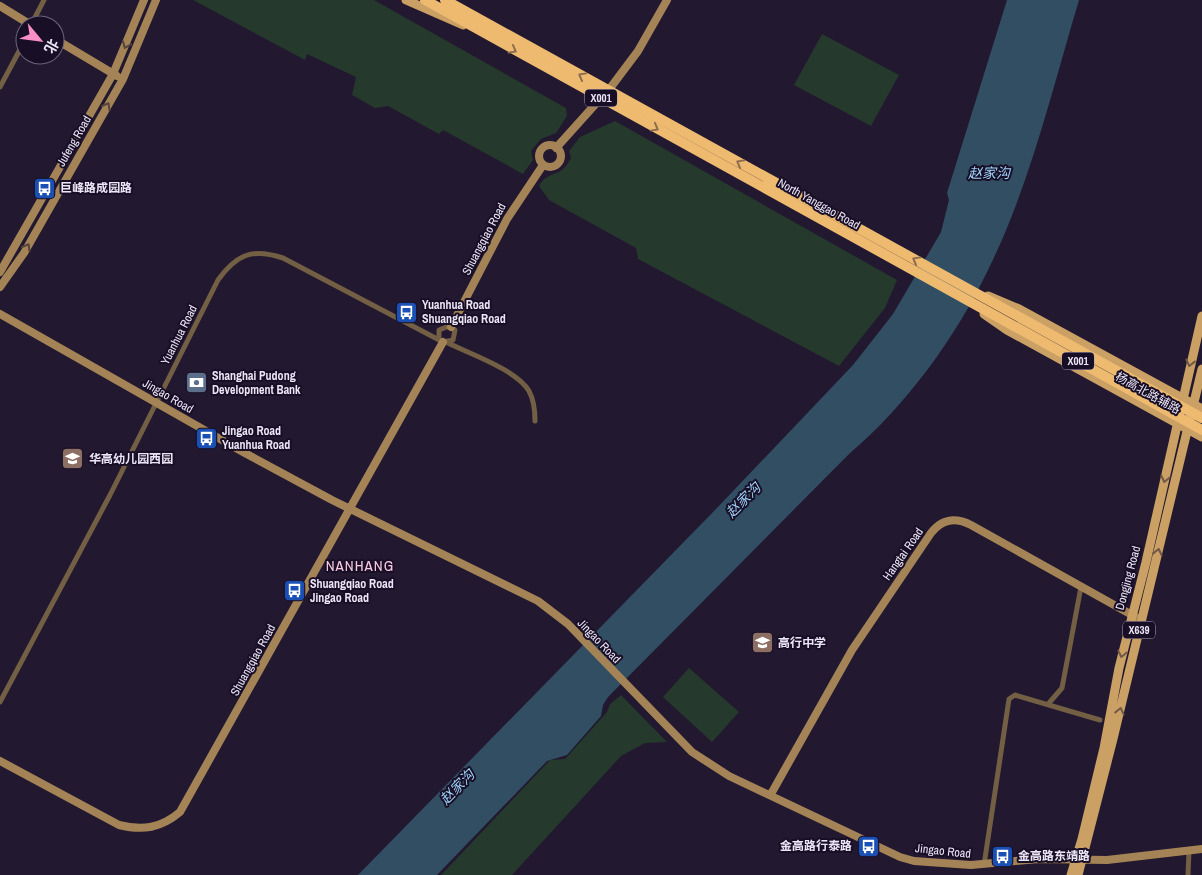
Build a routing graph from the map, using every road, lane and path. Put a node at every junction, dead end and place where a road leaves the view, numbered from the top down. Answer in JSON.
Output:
{"nodes":[{"id":1,"x":44,"y":0,"type":"edge"},
{"id":2,"x":144,"y":0,"type":"edge"},
{"id":3,"x":156,"y":0,"type":"edge"},
{"id":4,"x":406,"y":0,"type":"edge"},
{"id":5,"x":425,"y":0,"type":"edge"},
{"id":6,"x":445,"y":0,"type":"edge"},
{"id":7,"x":456,"y":0,"type":"edge"},
{"id":8,"x":667,"y":0,"type":"edge"},
{"id":9,"x":0,"y":6,"type":"edge"},
{"id":10,"x":15,"y":15,"type":"edge"},
{"id":11,"x":36,"y":15,"type":"edge"},
{"id":12,"x":488,"y":30,"type":"junction"},
{"id":13,"x":65,"y":45,"type":"edge"},
{"id":14,"x":15,"y":59,"type":"edge"},
{"id":15,"x":113,"y":74,"type":"junction"},
{"id":16,"x":123,"y":79,"type":"junction"},
{"id":17,"x":0,"y":87,"type":"edge"},
{"id":18,"x":605,"y":95,"type":"junction"},
{"id":19,"x":556,"y":148,"type":"junction"},
{"id":20,"x":543,"y":165,"type":"junction"},
{"id":21,"x":0,"y":272,"type":"edge"},
{"id":22,"x":0,"y":287,"type":"edge"},
{"id":23,"x":956,"y":288,"type":"junction"},
{"id":24,"x":0,"y":314,"type":"edge"},
{"id":25,"x":1202,"y":316,"type":"edge"},
{"id":26,"x":451,"y":326,"type":"junction"},
{"id":27,"x":444,"y":341,"type":"junction"},
{"id":28,"x":1202,"y":369,"type":"edge"},
{"id":29,"x":1182,"y":398,"type":"junction"},
{"id":30,"x":155,"y":402,"type":"junction"},
{"id":31,"x":1197,"y":405,"type":"edge"},
{"id":32,"x":1202,"y":418,"type":"edge"},
{"id":33,"x":535,"y":421,"type":"dead end"},
{"id":34,"x":1176,"y":427,"type":"junction"},
{"id":35,"x":1187,"y":429,"type":"junction"},
{"id":36,"x":1202,"y":430,"type":"edge"},
{"id":37,"x":1202,"y":437,"type":"edge"},
{"id":38,"x":350,"y":507,"type":"junction"},
{"id":39,"x":1081,"y":587,"type":"junction"},
{"id":40,"x":1131,"y":615,"type":"junction"},
{"id":41,"x":1142,"y":620,"type":"junction"},
{"id":42,"x":0,"y":702,"type":"edge"},
{"id":43,"x":1049,"y":703,"type":"junction"},
{"id":44,"x":1100,"y":720,"type":"dead end"},
{"id":45,"x":0,"y":761,"type":"edge"},
{"id":46,"x":770,"y":794,"type":"junction"},
{"id":47,"x":1202,"y":849,"type":"edge"},
{"id":48,"x":1189,"y":851,"type":"junction"},
{"id":49,"x":1079,"y":860,"type":"junction"},
{"id":50,"x":984,"y":865,"type":"junction"},
{"id":51,"x":1071,"y":875,"type":"edge"},
{"id":52,"x":1078,"y":875,"type":"edge"},
{"id":53,"x":1188,"y":875,"type":"edge"}],
"edges":[{"from":1,"to":11,"type":"street"},
{"from":2,"to":15,"type":"main road","name":"Jufeng Road","one_way":true},
{"from":3,"to":16,"type":"main road","name":"Jufeng Road"},
{"from":4,"to":12,"type":"main road","number":"X001"},
{"from":5,"to":12,"type":"highway","name":"North Yanggao Road","number":"X001"},
{"from":6,"to":12,"type":"highway","name":"North Yanggao Road","number":"X001"},
{"from":7,"to":12,"type":"main road","number":"X001"},
{"from":8,"to":18,"type":"main road","name":"Shuangqiao Road"},
{"from":9,"to":10,"type":"main road"},
{"from":12,"to":18,"type":"highway","name":"North Yanggao Road","number":"X001"},
{"from":13,"to":15,"type":"main road"},
{"from":14,"to":17,"type":"street"},
{"from":15,"to":16,"type":"main road"},
{"from":15,"to":21,"type":"main road","name":"Jufeng Road"},
{"from":22,"to":16,"type":"main road","name":"Jufeng Road","one_way":true},
{"from":18,"to":19,"type":"main road","name":"Shuangqiao Road"},
{"from":18,"to":23,"type":"highway","name":"North Yanggao Road","number":"X001"},
{"from":19,"to":20,"type":"main road","name":"Shuangqiao Road"},
{"from":19,"to":20,"type":"main road","name":"Shuangqiao Road"},
{"from":20,"to":26,"type":"main road","name":"Shuangqiao Road"},
{"from":23,"to":29,"type":"main road","name":"杨高北路辅路","number":"X001"},
{"from":23,"to":32,"type":"highway","name":"North Yanggao Road","number":"X001"},
{"from":23,"to":34,"type":"main road","name":"杨高北路辅路","number":"X001"},
{"from":23,"to":36,"type":"highway","name":"North Yanggao Road","number":"X001"},
{"from":24,"to":30,"type":"main road","name":"Jingao Road"},
{"from":25,"to":29,"type":"main road","name":"Dongjing Road","one_way":true},
{"from":26,"to":27,"type":"street"},
{"from":26,"to":27,"type":"street"},
{"from":27,"to":30,"type":"street","name":"Yuanhua Road"},
{"from":27,"to":33,"type":"street","name":"Yuanhua Road"},
{"from":27,"to":38,"type":"main road","name":"Shuangqiao Road"},
{"from":28,"to":31,"type":"main road","name":"Dongjing Road"},
{"from":29,"to":31,"type":"main road","name":"杨高北路辅路","number":"X001"},
{"from":29,"to":34,"type":"main road","name":"Dongjing Road"},
{"from":30,"to":38,"type":"main road","name":"Jingao Road"},
{"from":30,"to":42,"type":"street","name":"Yuanhua Road"},
{"from":31,"to":35,"type":"main road","name":"Dongjing Road","number":"X639"},
{"from":34,"to":35,"type":"main road","name":"杨高北路辅路","number":"X001"},
{"from":34,"to":40,"type":"main road","name":"Dongjing Road","number":"X639","one_way":true},
{"from":35,"to":37,"type":"main road","name":"杨高北路辅路","number":"X001"},
{"from":41,"to":35,"type":"main road","name":"Dongjing Road","number":"X639","one_way":true},
{"from":38,"to":45,"type":"main road","name":"Shuangqiao Road"},
{"from":38,"to":46,"type":"main road","name":"Jingao Road"},
{"from":39,"to":40,"type":"main road","name":"Hangtai Road"},
{"from":39,"to":43,"type":"street"},
{"from":39,"to":46,"type":"main road","name":"Hangtai Road"},
{"from":40,"to":41,"type":"main road","name":"Hangtai Road"},
{"from":40,"to":49,"type":"main road","name":"Dongjing Road","number":"X639","one_way":true},
{"from":49,"to":41,"type":"main road","name":"Dongjing Road","number":"X639","one_way":true},
{"from":43,"to":44,"type":"street"},
{"from":43,"to":50,"type":"street"},
{"from":46,"to":50,"type":"main road","name":"Jingao Road"},
{"from":47,"to":48,"type":"main road","name":"Jingao Road"},
{"from":48,"to":49,"type":"main road","name":"Jingao Road"},
{"from":48,"to":53,"type":"street"},
{"from":49,"to":50,"type":"main road","name":"Jingao Road"},
{"from":49,"to":51,"type":"main road","name":"Dongjing Road","number":"X639"},
{"from":49,"to":52,"type":"main road","name":"Dongjing Road","number":"X639"}]}
